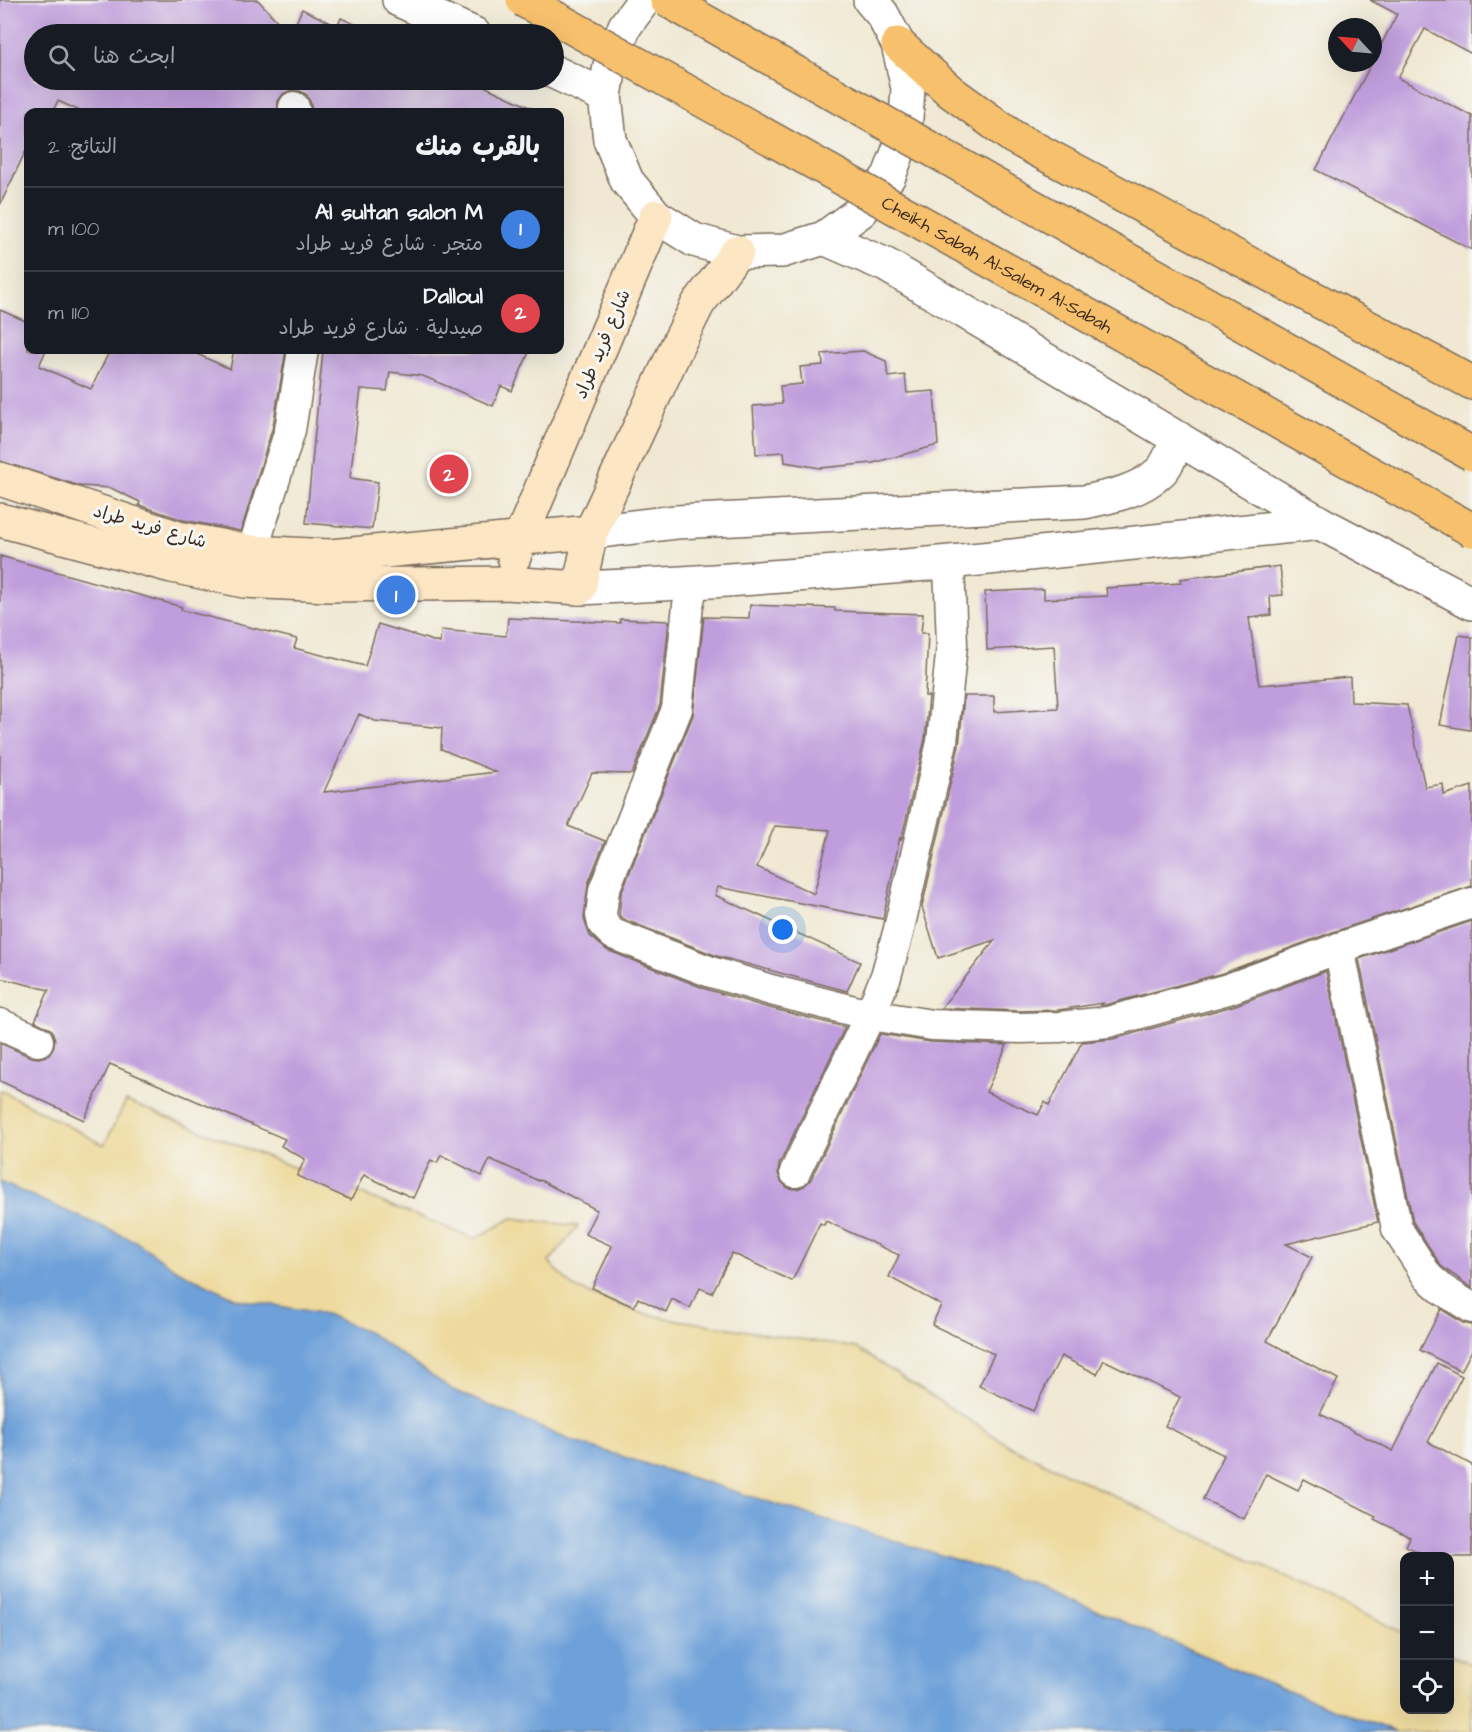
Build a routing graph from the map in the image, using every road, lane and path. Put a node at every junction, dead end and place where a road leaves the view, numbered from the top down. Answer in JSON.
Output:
{"nodes":[{"id":1,"x":399,"y":0,"type":"edge"},
{"id":2,"x":523,"y":0,"type":"edge"},
{"id":3,"x":644,"y":0,"type":"edge"},
{"id":4,"x":666,"y":0,"type":"edge"},
{"id":5,"x":870,"y":0,"type":"edge"},
{"id":6,"x":452,"y":24,"type":"edge"},
{"id":7,"x":898,"y":44,"type":"junction"},
{"id":8,"x":564,"y":77,"type":"edge"},
{"id":9,"x":605,"y":96,"type":"junction"},
{"id":10,"x":656,"y":216,"type":"junction"},
{"id":11,"x":824,"y":238,"type":"junction"},
{"id":12,"x":737,"y":252,"type":"junction"},
{"id":13,"x":302,"y":354,"type":"edge"},
{"id":14,"x":1472,"y":383,"type":"edge"},
{"id":15,"x":1178,"y":438,"type":"junction"},
{"id":16,"x":1472,"y":454,"type":"edge"},
{"id":17,"x":0,"y":479,"type":"edge"},
{"id":18,"x":0,"y":520,"type":"edge"},
{"id":19,"x":1320,"y":523,"type":"junction"},
{"id":20,"x":1472,"y":530,"type":"edge"},
{"id":21,"x":591,"y":532,"type":"junction"},
{"id":22,"x":520,"y":539,"type":"junction"},
{"id":23,"x":949,"y":564,"type":"junction"},
{"id":24,"x":248,"y":566,"type":"junction"},
{"id":25,"x":507,"y":583,"type":"junction"},
{"id":26,"x":693,"y":584,"type":"junction"},
{"id":27,"x":579,"y":588,"type":"junction"},
{"id":28,"x":1472,"y":603,"type":"edge"},
{"id":29,"x":1472,"y":903,"type":"edge"},
{"id":30,"x":1339,"y":948,"type":"junction"},
{"id":31,"x":870,"y":1015,"type":"junction"},
{"id":32,"x":0,"y":1024,"type":"edge"},
{"id":33,"x":38,"y":1041,"type":"dead end"},
{"id":34,"x":795,"y":1172,"type":"dead end"},
{"id":35,"x":1472,"y":1308,"type":"edge"}],
"edges":[{"from":1,"to":6,"type":"street"},
{"from":2,"to":20,"type":"highway","name":"Cheikh Sabah Al-Salem Al-Sabah","bridge":true},
{"from":3,"to":9,"type":"street"},
{"from":4,"to":16,"type":"highway","bridge":true},
{"from":5,"to":7,"type":"street"},
{"from":7,"to":11,"type":"street"},
{"from":7,"to":14,"type":"highway"},
{"from":8,"to":9,"type":"street"},
{"from":9,"to":10,"type":"street"},
{"from":10,"to":12,"type":"street"},
{"from":10,"to":22,"type":"main road","name":"شارع فريد طراد"},
{"from":11,"to":12,"type":"street"},
{"from":11,"to":15,"type":"street"},
{"from":12,"to":21,"type":"main road"},
{"from":13,"to":24,"type":"street"},
{"from":15,"to":19,"type":"street"},
{"from":15,"to":21,"type":"street"},
{"from":17,"to":24,"type":"main road","name":"شارع فريد طراد"},
{"from":18,"to":24,"type":"main road","name":"شارع فريد طراد"},
{"from":19,"to":23,"type":"street"},
{"from":19,"to":28,"type":"street"},
{"from":21,"to":22,"type":"main road","name":"شارع فريد طراد"},
{"from":21,"to":27,"type":"main road"},
{"from":22,"to":24,"type":"main road","name":"شارع فريد طراد"},
{"from":22,"to":25,"type":"main road","name":"شارع فريد طراد"},
{"from":23,"to":26,"type":"street"},
{"from":23,"to":31,"type":"street"},
{"from":24,"to":25,"type":"main road","name":"شارع فريد طراد"},
{"from":25,"to":27,"type":"main road","name":"شارع فريد طراد"},
{"from":26,"to":27,"type":"street"},
{"from":26,"to":31,"type":"street"},
{"from":29,"to":30,"type":"street"},
{"from":30,"to":31,"type":"street"},
{"from":30,"to":35,"type":"street"},
{"from":31,"to":34,"type":"street"},
{"from":32,"to":33,"type":"street"}]}
